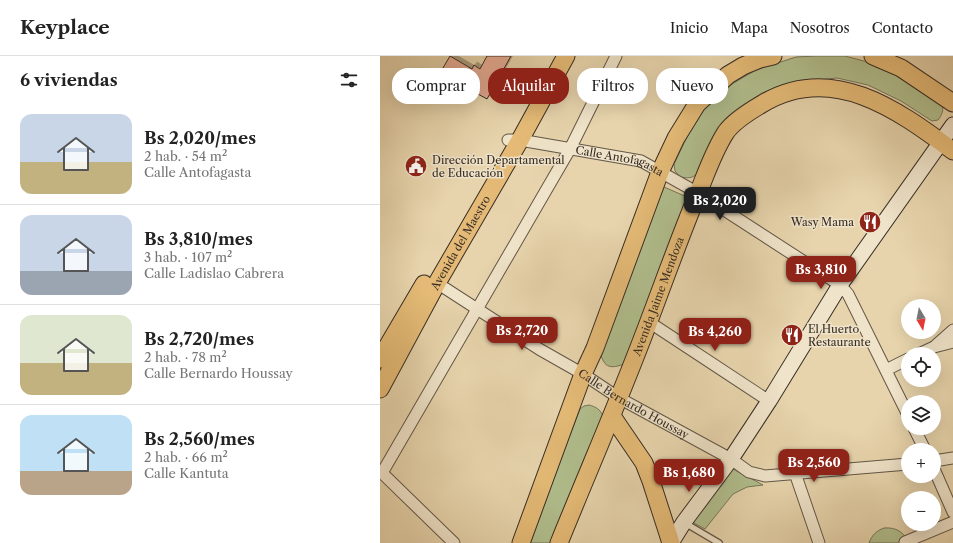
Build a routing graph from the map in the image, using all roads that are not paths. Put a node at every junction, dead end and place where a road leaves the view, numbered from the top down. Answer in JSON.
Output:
{"nodes":[{"id":1,"x":553,"y":56,"type":"edge"},
{"id":2,"x":566,"y":56,"type":"edge"},
{"id":3,"x":616,"y":56,"type":"edge"},
{"id":4,"x":873,"y":56,"type":"edge"},
{"id":5,"x":763,"y":57,"type":"edge"},
{"id":6,"x":953,"y":103,"type":"edge"},
{"id":7,"x":953,"y":125,"type":"edge"},
{"id":8,"x":514,"y":140,"type":"junction"},
{"id":9,"x":948,"y":146,"type":"edge"},
{"id":10,"x":570,"y":149,"type":"junction"},
{"id":11,"x":660,"y":172,"type":"junction"},
{"id":12,"x":698,"y":193,"type":"junction"},
{"id":13,"x":437,"y":282,"type":"junction"},
{"id":14,"x":840,"y":285,"type":"junction"},
{"id":15,"x":478,"y":308,"type":"junction"},
{"id":16,"x":649,"y":322,"type":"junction"},
{"id":17,"x":953,"y":330,"type":"edge"},
{"id":18,"x":953,"y":342,"type":"edge"},
{"id":19,"x":934,"y":347,"type":"joint"},
{"id":20,"x":380,"y":359,"type":"edge"},
{"id":21,"x":901,"y":362,"type":"edge"},
{"id":22,"x":886,"y":370,"type":"junction"},
{"id":23,"x":583,"y":374,"type":"junction"},
{"id":24,"x":380,"y":388,"type":"edge"},
{"id":25,"x":620,"y":398,"type":"junction"},
{"id":26,"x":769,"y":401,"type":"junction"},
{"id":27,"x":901,"y":401,"type":"edge"},
{"id":28,"x":612,"y":416,"type":"junction"},
{"id":29,"x":953,"y":458,"type":"edge"},
{"id":30,"x":731,"y":459,"type":"junction"},
{"id":31,"x":941,"y":460,"type":"edge"},
{"id":32,"x":901,"y":465,"type":"edge"},
{"id":33,"x":381,"y":472,"type":"edge"},
{"id":34,"x":796,"y":473,"type":"junction"},
{"id":35,"x":940,"y":483,"type":"edge"},
{"id":36,"x":953,"y":512,"type":"edge"},
{"id":37,"x":684,"y":522,"type":"junction"},
{"id":38,"x":953,"y":522,"type":"edge"},
{"id":39,"x":905,"y":542,"type":"edge"},
{"id":40,"x":454,"y":543,"type":"edge"},
{"id":41,"x":521,"y":543,"type":"edge"},
{"id":42,"x":559,"y":543,"type":"edge"},
{"id":43,"x":671,"y":543,"type":"edge"},
{"id":44,"x":719,"y":543,"type":"edge"},
{"id":45,"x":819,"y":543,"type":"edge"}],
"edges":[{"from":1,"to":8,"type":"main road","name":"Avenida del Maestro"},
{"from":2,"to":8,"type":"main road","name":"Avenida del Maestro"},
{"from":3,"to":10,"type":"street"},
{"from":4,"to":6,"type":"main road"},
{"from":5,"to":11,"type":"main road"},
{"from":7,"to":9,"type":"main road"},
{"from":8,"to":10,"type":"street","name":"Calle Antofagasta"},
{"from":8,"to":13,"type":"main road","name":"Avenida del Maestro"},
{"from":8,"to":20,"type":"main road","name":"Avenida del Maestro"},
{"from":9,"to":12,"type":"main road","name":"Avenida Jaime Mendoza"},
{"from":9,"to":14,"type":"main road"},
{"from":10,"to":11,"type":"street","name":"Calle Antofagasta"},
{"from":10,"to":15,"type":"street"},
{"from":11,"to":12,"type":"street","name":"Calle Antofagasta"},
{"from":11,"to":23,"type":"main road"},
{"from":12,"to":14,"type":"street","name":"Calle Antofagasta"},
{"from":12,"to":16,"type":"main road","name":"Avenida Jaime Mendoza"},
{"from":13,"to":15,"type":"street","name":"Calle Bernardo Houssay"},
{"from":13,"to":24,"type":"main road","name":"Avenida del Maestro"},
{"from":14,"to":22,"type":"street","name":"Calle Antofagasta"},
{"from":14,"to":26,"type":"main road"},
{"from":15,"to":23,"type":"street","name":"Calle Bernardo Houssay"},
{"from":15,"to":33,"type":"street"},
{"from":16,"to":25,"type":"main road","name":"Avenida Jaime Mendoza"},
{"from":16,"to":26,"type":"street"},
{"from":17,"to":19,"type":"street"},
{"from":18,"to":19,"type":"street"},
{"from":21,"to":22,"type":"street"},
{"from":22,"to":27,"type":"street","name":"Calle Antofagasta"},
{"from":23,"to":25,"type":"street","name":"Calle Bernardo Houssay"},
{"from":23,"to":41,"type":"main road"},
{"from":25,"to":28,"type":"main road","name":"Avenida Jaime Mendoza"},
{"from":25,"to":30,"type":"street","name":"Calle Bernardo Houssay"},
{"from":26,"to":30,"type":"main road"},
{"from":28,"to":42,"type":"main road","name":"Avenida Jaime Mendoza"},
{"from":28,"to":43,"type":"main road"},
{"from":29,"to":31,"type":"street"},
{"from":30,"to":34,"type":"street","name":"Calle Bernardo Houssay"},
{"from":30,"to":37,"type":"main road"},
{"from":32,"to":34,"type":"street","name":"Calle Bernardo Houssay"},
{"from":33,"to":40,"type":"street"},
{"from":34,"to":45,"type":"street"},
{"from":35,"to":36,"type":"street"},
{"from":37,"to":43,"type":"main road"},
{"from":37,"to":44,"type":"lane"},
{"from":38,"to":39,"type":"street"}]}
